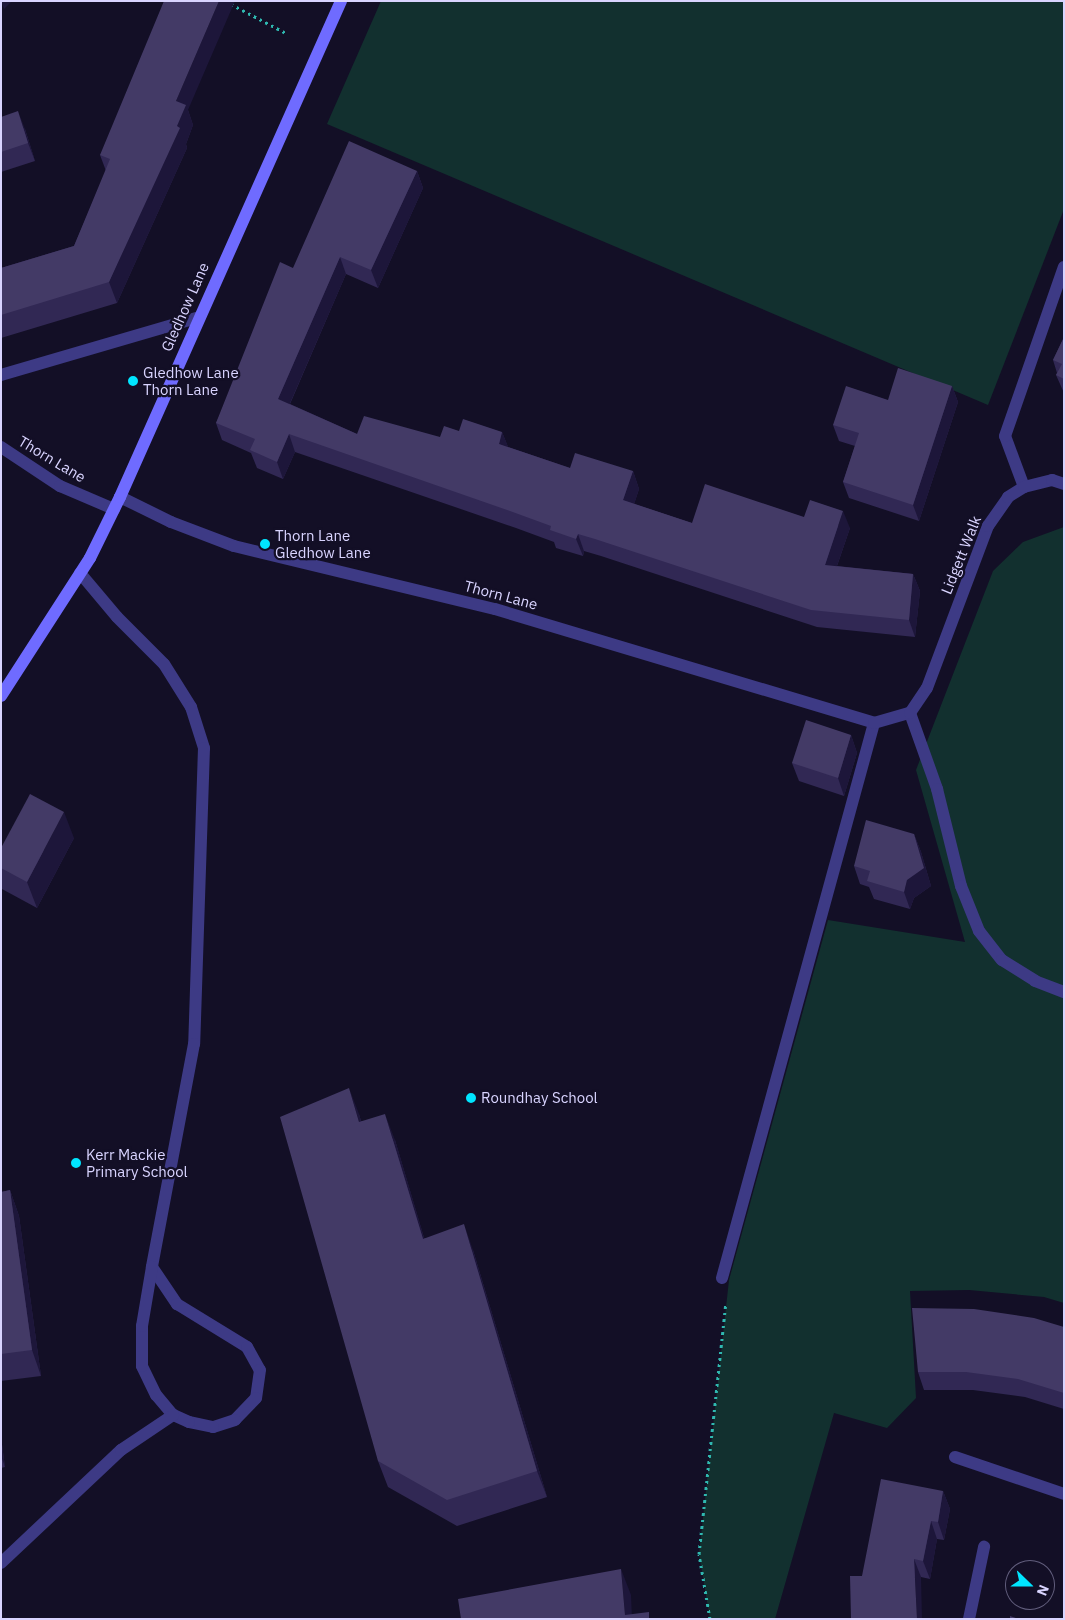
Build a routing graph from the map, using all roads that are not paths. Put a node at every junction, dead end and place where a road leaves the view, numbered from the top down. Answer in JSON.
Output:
{"nodes":[{"id":1,"x":341,"y":1,"type":"edge"},
{"id":2,"x":1064,"y":267,"type":"edge"},
{"id":3,"x":199,"y":317,"type":"junction"},
{"id":4,"x":1,"y":375,"type":"edge"},
{"id":5,"x":1,"y":447,"type":"edge"},
{"id":6,"x":1064,"y":484,"type":"edge"},
{"id":7,"x":1024,"y":487,"type":"junction"},
{"id":8,"x":120,"y":497,"type":"junction"},
{"id":9,"x":114,"y":509,"type":"junction"},
{"id":10,"x":80,"y":573,"type":"junction"},
{"id":11,"x":1,"y":696,"type":"edge"},
{"id":12,"x":910,"y":713,"type":"junction"},
{"id":13,"x":874,"y":723,"type":"junction"},
{"id":14,"x":1064,"y":992,"type":"edge"},
{"id":15,"x":152,"y":1267,"type":"junction"},
{"id":16,"x":722,"y":1278,"type":"dead end"},
{"id":17,"x":173,"y":1415,"type":"junction"},
{"id":18,"x":955,"y":1457,"type":"dead end"},
{"id":19,"x":1064,"y":1494,"type":"edge"},
{"id":20,"x":984,"y":1547,"type":"dead end"},
{"id":21,"x":1,"y":1563,"type":"edge"},
{"id":22,"x":969,"y":1619,"type":"edge"}],
"edges":[{"from":1,"to":3,"type":"street","name":"Gledhow Lane"},
{"from":2,"to":7,"type":"street"},
{"from":3,"to":4,"type":"street"},
{"from":3,"to":8,"type":"street","name":"Gledhow Lane"},
{"from":5,"to":9,"type":"street","name":"Thorn Lane"},
{"from":6,"to":7,"type":"street"},
{"from":7,"to":12,"type":"street","name":"Lidgett Walk"},
{"from":8,"to":9,"type":"street","name":"Gledhow Lane"},
{"from":8,"to":13,"type":"street","name":"Thorn Lane"},
{"from":9,"to":10,"type":"street","name":"Gledhow Lane"},
{"from":10,"to":11,"type":"street","name":"Gledhow Lane"},
{"from":10,"to":15,"type":"street"},
{"from":12,"to":13,"type":"street"},
{"from":12,"to":14,"type":"street"},
{"from":13,"to":16,"type":"street"},
{"from":15,"to":17,"type":"street"},
{"from":15,"to":17,"type":"street"},
{"from":17,"to":21,"type":"street"},
{"from":18,"to":19,"type":"street"},
{"from":20,"to":22,"type":"street"}]}
